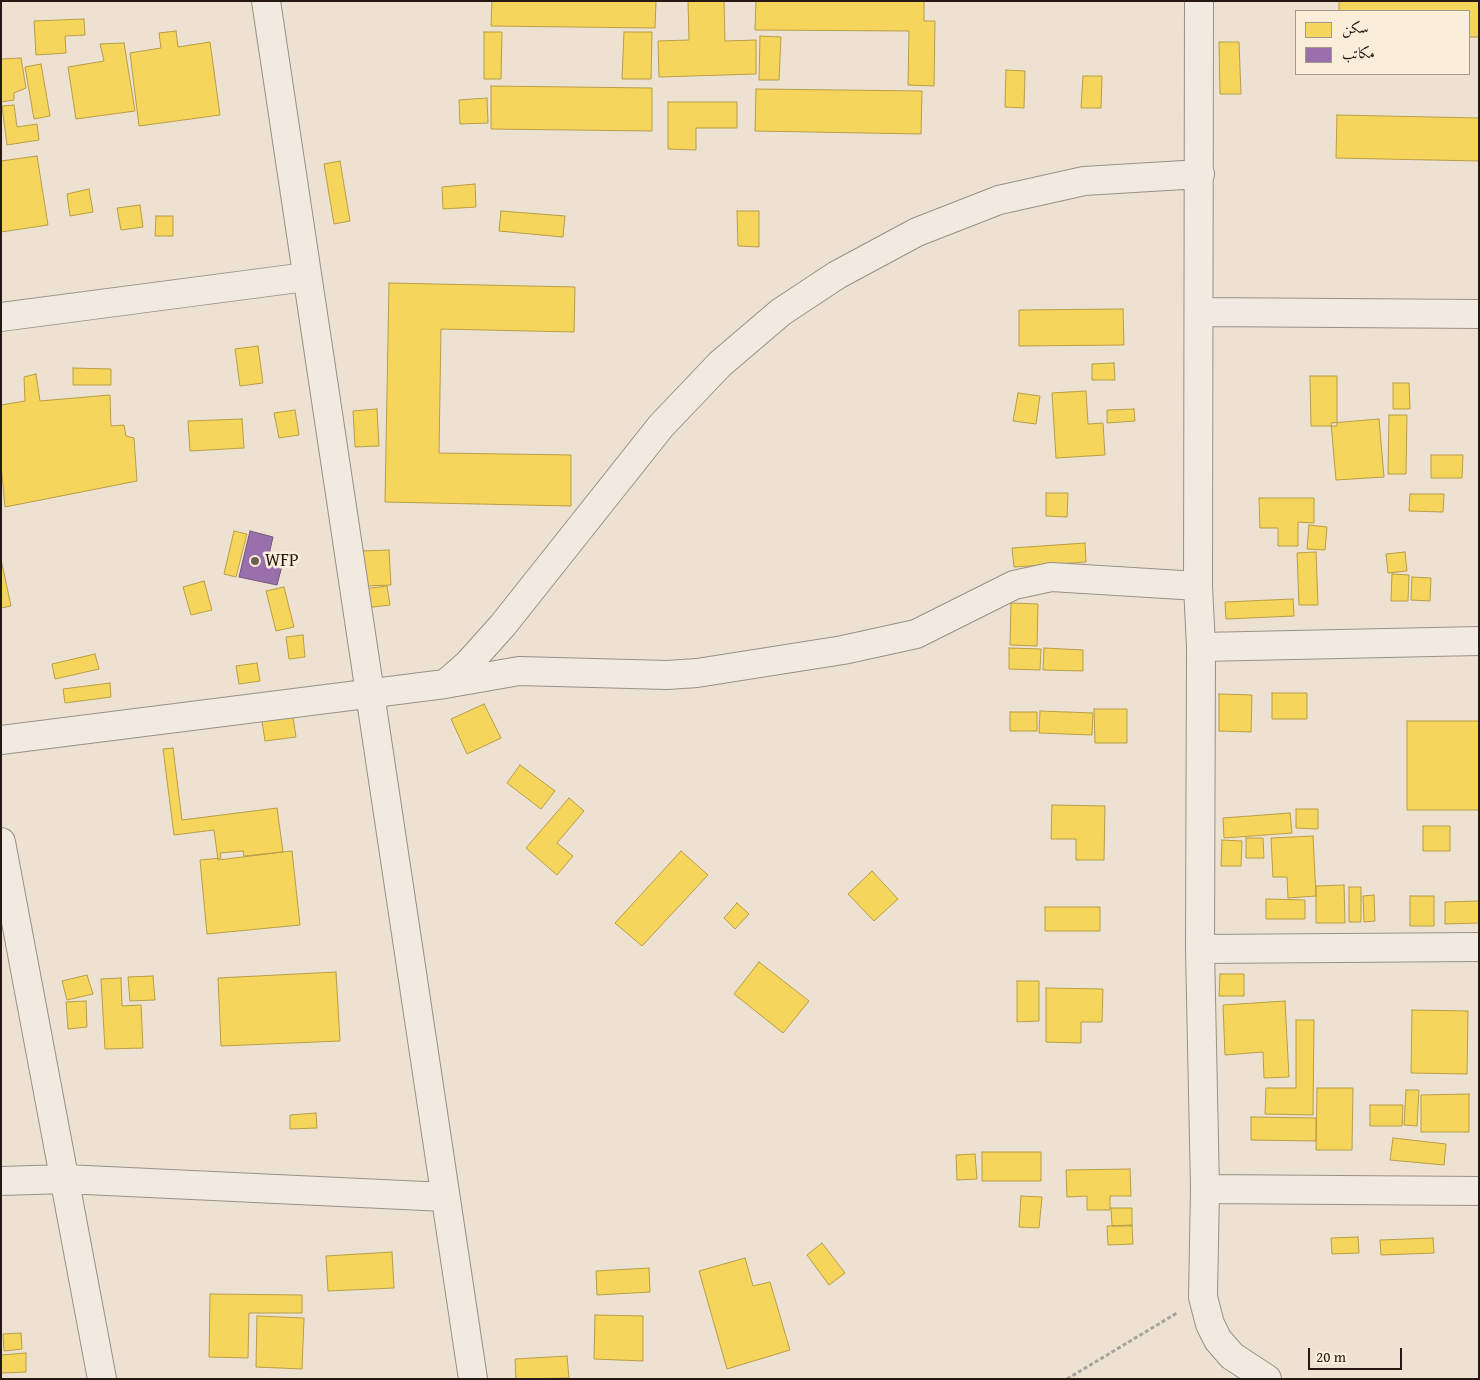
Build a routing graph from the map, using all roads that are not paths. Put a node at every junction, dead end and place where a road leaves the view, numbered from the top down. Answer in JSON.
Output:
{"nodes":[{"id":1,"x":266,"y":1,"type":"edge"},
{"id":2,"x":1199,"y":1,"type":"edge"},
{"id":3,"x":1200,"y":174,"type":"junction"},
{"id":4,"x":306,"y":277,"type":"junction"},
{"id":5,"x":1200,"y":312,"type":"junction"},
{"id":6,"x":1479,"y":314,"type":"edge"},
{"id":7,"x":1,"y":317,"type":"edge"},
{"id":8,"x":1198,"y":586,"type":"junction"},
{"id":9,"x":1479,"y":641,"type":"edge"},
{"id":10,"x":1201,"y":648,"type":"junction"},
{"id":11,"x":445,"y":684,"type":"junction"},
{"id":12,"x":369,"y":692,"type":"junction"},
{"id":13,"x":1,"y":740,"type":"edge"},
{"id":14,"x":1,"y":842,"type":"edge"},
{"id":15,"x":1479,"y":947,"type":"edge"},
{"id":16,"x":1200,"y":949,"type":"junction"},
{"id":17,"x":64,"y":1179,"type":"junction"},
{"id":18,"x":1,"y":1181,"type":"edge"},
{"id":19,"x":1205,"y":1189,"type":"junction"},
{"id":20,"x":1479,"y":1191,"type":"edge"},
{"id":21,"x":446,"y":1197,"type":"junction"},
{"id":22,"x":102,"y":1379,"type":"edge"},
{"id":23,"x":473,"y":1379,"type":"edge"},
{"id":24,"x":1267,"y":1379,"type":"edge"}],
"edges":[{"from":1,"to":4,"type":"street"},
{"from":2,"to":3,"type":"street"},
{"from":3,"to":5,"type":"street"},
{"from":3,"to":11,"type":"street"},
{"from":4,"to":7,"type":"street"},
{"from":4,"to":12,"type":"street"},
{"from":5,"to":6,"type":"street"},
{"from":5,"to":8,"type":"street"},
{"from":8,"to":10,"type":"street"},
{"from":8,"to":11,"type":"street"},
{"from":9,"to":10,"type":"street"},
{"from":10,"to":16,"type":"street"},
{"from":11,"to":12,"type":"street"},
{"from":12,"to":13,"type":"street"},
{"from":12,"to":21,"type":"street"},
{"from":14,"to":17,"type":"street"},
{"from":15,"to":16,"type":"street"},
{"from":16,"to":19,"type":"street"},
{"from":17,"to":18,"type":"street"},
{"from":17,"to":21,"type":"street"},
{"from":17,"to":22,"type":"street"},
{"from":19,"to":20,"type":"street"},
{"from":19,"to":24,"type":"street"},
{"from":21,"to":23,"type":"street"}]}
